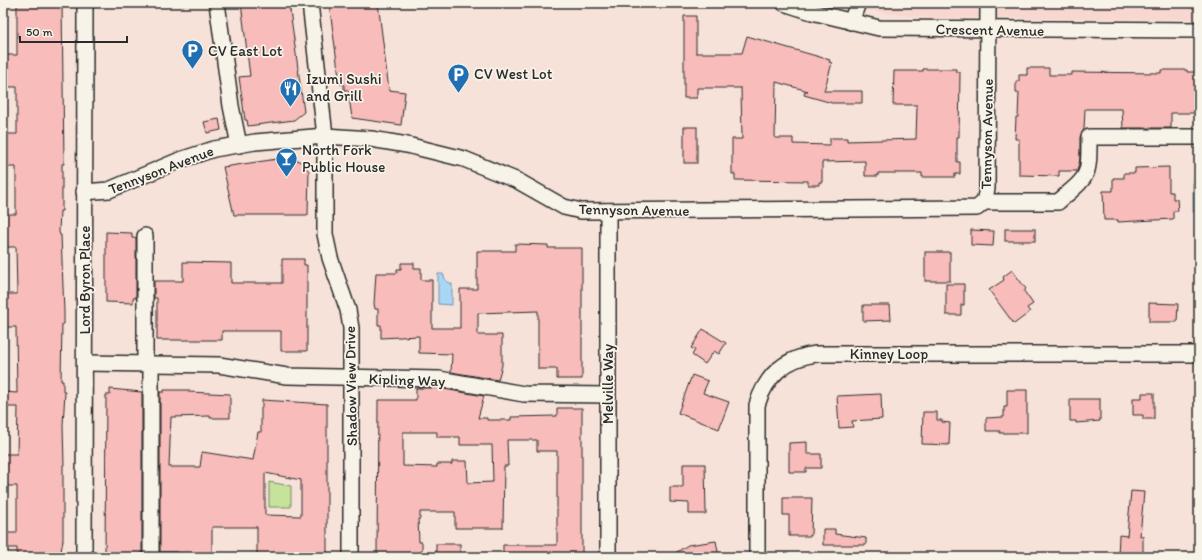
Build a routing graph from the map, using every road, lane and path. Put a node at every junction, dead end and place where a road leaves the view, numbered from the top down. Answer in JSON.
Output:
{"nodes":[{"id":1,"x":85,"y":3,"type":"edge"},
{"id":2,"x":217,"y":3,"type":"edge"},
{"id":3,"x":310,"y":3,"type":"edge"},
{"id":4,"x":784,"y":3,"type":"edge"},
{"id":5,"x":858,"y":3,"type":"edge"},
{"id":6,"x":988,"y":3,"type":"edge"},
{"id":7,"x":851,"y":22,"type":"junction"},
{"id":8,"x":988,"y":30,"type":"junction"},
{"id":9,"x":1199,"y":30,"type":"edge"},
{"id":10,"x":325,"y":136,"type":"junction"},
{"id":11,"x":1199,"y":137,"type":"edge"},
{"id":12,"x":239,"y":145,"type":"junction"},
{"id":13,"x":84,"y":192,"type":"junction"},
{"id":14,"x":984,"y":202,"type":"junction"},
{"id":15,"x":608,"y":211,"type":"junction"},
{"id":16,"x":145,"y":236,"type":"dead end"},
{"id":17,"x":1199,"y":354,"type":"edge"},
{"id":18,"x":85,"y":363,"type":"junction"},
{"id":19,"x":148,"y":364,"type":"junction"},
{"id":20,"x":351,"y":378,"type":"junction"},
{"id":21,"x":608,"y":395,"type":"junction"},
{"id":22,"x":84,"y":557,"type":"edge"},
{"id":23,"x":151,"y":557,"type":"edge"},
{"id":24,"x":351,"y":557,"type":"edge"},
{"id":25,"x":608,"y":557,"type":"edge"},
{"id":26,"x":757,"y":557,"type":"edge"}],
"edges":[{"from":1,"to":13,"type":"street","name":"Lord Byron Place"},
{"from":2,"to":12,"type":"street"},
{"from":3,"to":10,"type":"street","name":"Shadow View Drive"},
{"from":4,"to":7,"type":"street","name":"Crescent Avenue"},
{"from":5,"to":7,"type":"street"},
{"from":6,"to":8,"type":"street","name":"Tennyson Avenue"},
{"from":7,"to":8,"type":"street","name":"Crescent Avenue"},
{"from":8,"to":9,"type":"street","name":"Crescent Avenue"},
{"from":8,"to":14,"type":"street","name":"Tennyson Avenue"},
{"from":10,"to":12,"type":"street","name":"Tennyson Avenue"},
{"from":10,"to":15,"type":"street","name":"Tennyson Avenue"},
{"from":10,"to":20,"type":"street","name":"Shadow View Drive"},
{"from":11,"to":14,"type":"street"},
{"from":12,"to":13,"type":"street","name":"Tennyson Avenue"},
{"from":13,"to":18,"type":"street","name":"Lord Byron Place"},
{"from":14,"to":15,"type":"street","name":"Tennyson Avenue"},
{"from":15,"to":21,"type":"street","name":"Melville Way"},
{"from":16,"to":19,"type":"street"},
{"from":17,"to":26,"type":"street","name":"Kinney Loop"},
{"from":18,"to":19,"type":"street","name":"Kipling Way"},
{"from":18,"to":22,"type":"street","name":"Lord Byron Place"},
{"from":19,"to":20,"type":"street","name":"Kipling Way"},
{"from":19,"to":23,"type":"street"},
{"from":20,"to":21,"type":"street","name":"Kipling Way"},
{"from":20,"to":24,"type":"street","name":"Shadow View Drive"},
{"from":21,"to":25,"type":"street","name":"Melville Way"}]}
